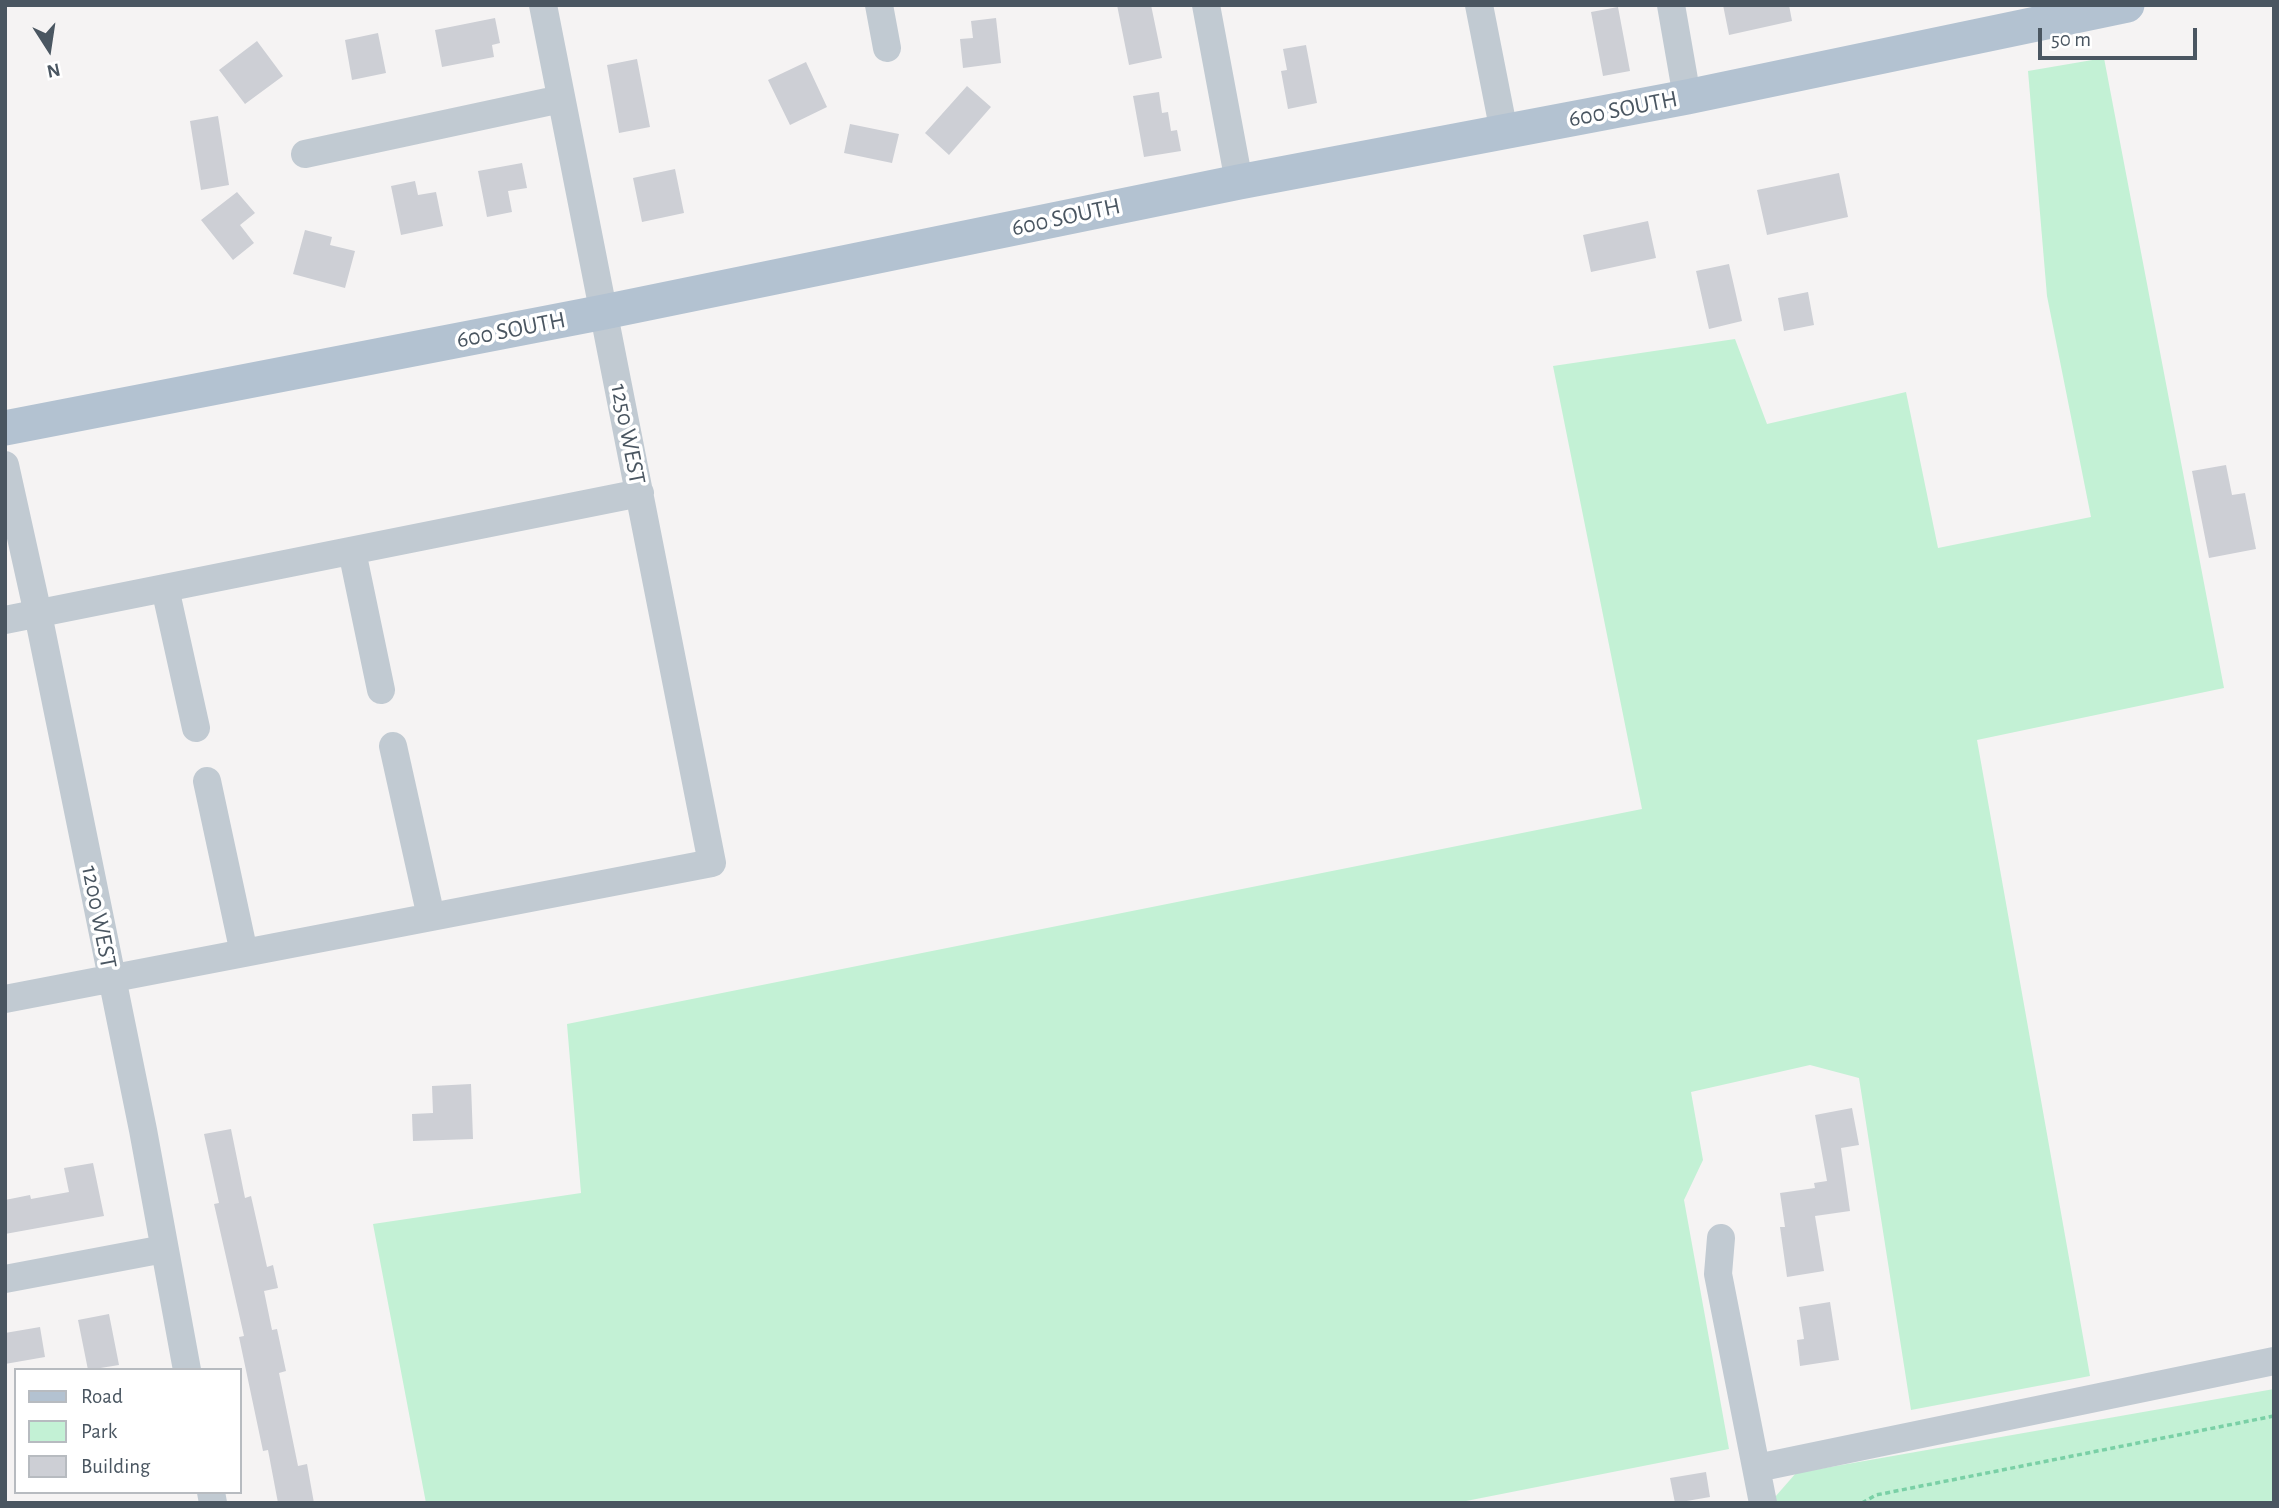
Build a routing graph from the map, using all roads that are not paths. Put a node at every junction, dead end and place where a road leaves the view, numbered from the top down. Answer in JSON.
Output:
{"nodes":[{"id":1,"x":544,"y":5,"type":"edge"},
{"id":2,"x":879,"y":5,"type":"edge"},
{"id":3,"x":1206,"y":5,"type":"edge"},
{"id":4,"x":1479,"y":5,"type":"edge"},
{"id":5,"x":1671,"y":5,"type":"edge"},
{"id":6,"x":2127,"y":5,"type":"edge"},
{"id":7,"x":887,"y":48,"type":"dead end"},
{"id":8,"x":1687,"y":97,"type":"junction"},
{"id":9,"x":561,"y":99,"type":"junction"},
{"id":10,"x":1504,"y":132,"type":"junction"},
{"id":11,"x":305,"y":154,"type":"dead end"},
{"id":12,"x":1238,"y":182,"type":"junction"},
{"id":13,"x":604,"y":312,"type":"junction"},
{"id":14,"x":5,"y":428,"type":"edge"},
{"id":15,"x":5,"y":465,"type":"edge"},
{"id":16,"x":640,"y":493,"type":"junction"},
{"id":17,"x":352,"y":551,"type":"junction"},
{"id":18,"x":164,"y":588,"type":"junction"},
{"id":19,"x":38,"y":614,"type":"junction"},
{"id":20,"x":5,"y":620,"type":"edge"},
{"id":21,"x":382,"y":690,"type":"dead end"},
{"id":22,"x":196,"y":728,"type":"dead end"},
{"id":23,"x":393,"y":746,"type":"dead end"},
{"id":24,"x":206,"y":781,"type":"dead end"},
{"id":25,"x":431,"y":917,"type":"junction"},
{"id":26,"x":244,"y":953,"type":"junction"},
{"id":27,"x":112,"y":979,"type":"junction"},
{"id":28,"x":5,"y":999,"type":"edge"},
{"id":29,"x":1721,"y":1238,"type":"dead end"},
{"id":30,"x":163,"y":1249,"type":"junction"},
{"id":31,"x":5,"y":1279,"type":"edge"},
{"id":32,"x":2274,"y":1361,"type":"edge"},
{"id":33,"x":187,"y":1368,"type":"edge"},
{"id":34,"x":1757,"y":1468,"type":"junction"},
{"id":35,"x":1763,"y":1503,"type":"edge"}],
"edges":[{"from":1,"to":9,"type":"street","name":"1250 WEST"},
{"from":2,"to":7,"type":"street"},
{"from":3,"to":12,"type":"street"},
{"from":4,"to":10,"type":"street"},
{"from":5,"to":8,"type":"street"},
{"from":6,"to":8,"type":"main road","name":"600 SOUTH"},
{"from":8,"to":10,"type":"main road","name":"600 SOUTH"},
{"from":9,"to":11,"type":"street"},
{"from":9,"to":13,"type":"street","name":"1250 WEST"},
{"from":10,"to":12,"type":"main road","name":"600 SOUTH"},
{"from":12,"to":13,"type":"main road","name":"600 SOUTH"},
{"from":13,"to":14,"type":"main road","name":"600 SOUTH"},
{"from":13,"to":16,"type":"street","name":"1250 WEST"},
{"from":15,"to":19,"type":"street","name":"1200 WEST"},
{"from":16,"to":17,"type":"street"},
{"from":16,"to":25,"type":"street","name":"1250 WEST"},
{"from":17,"to":18,"type":"street"},
{"from":17,"to":21,"type":"street"},
{"from":18,"to":19,"type":"street"},
{"from":18,"to":22,"type":"street"},
{"from":19,"to":20,"type":"street"},
{"from":19,"to":27,"type":"street","name":"1200 WEST"},
{"from":23,"to":25,"type":"street"},
{"from":24,"to":26,"type":"street"},
{"from":25,"to":26,"type":"street"},
{"from":26,"to":27,"type":"street"},
{"from":27,"to":28,"type":"street"},
{"from":27,"to":30,"type":"street","name":"1200 WEST"},
{"from":29,"to":34,"type":"street"},
{"from":30,"to":31,"type":"street"},
{"from":30,"to":33,"type":"street","name":"1200 WEST"},
{"from":32,"to":34,"type":"street"},
{"from":34,"to":35,"type":"street"}]}
